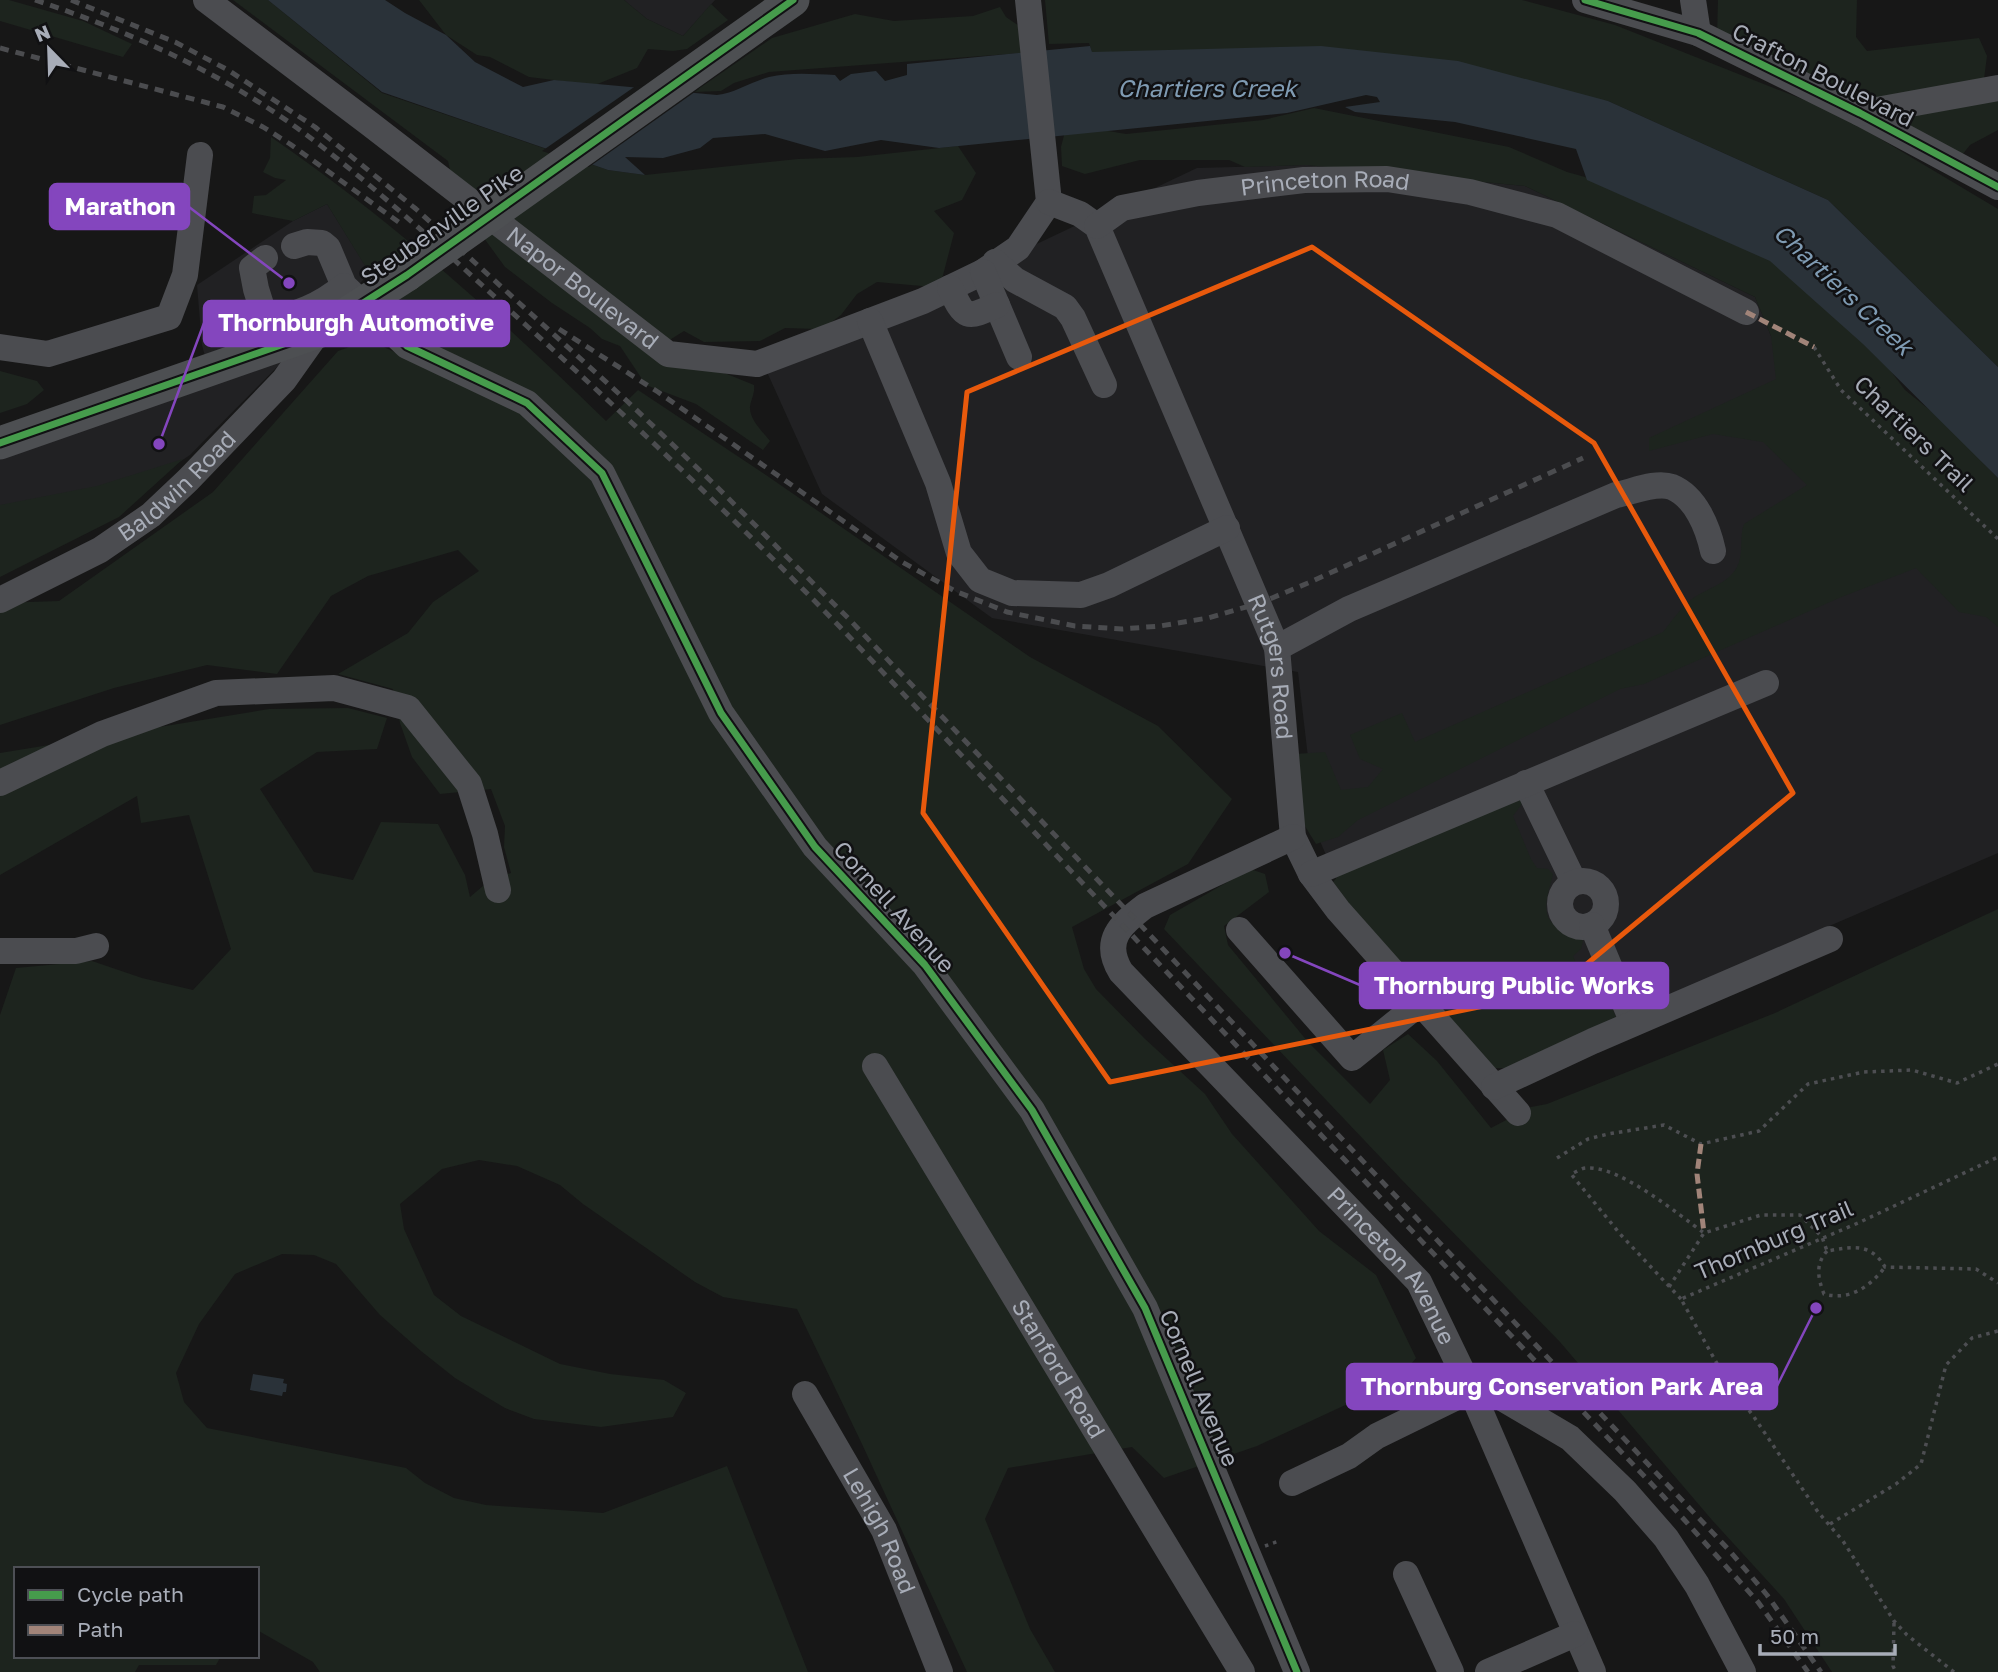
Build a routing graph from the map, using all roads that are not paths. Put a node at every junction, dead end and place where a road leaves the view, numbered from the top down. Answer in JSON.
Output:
{"nodes":[{"id":1,"x":206,"y":0,"type":"edge"},
{"id":2,"x":793,"y":0,"type":"edge"},
{"id":3,"x":1585,"y":0,"type":"edge"},
{"id":4,"x":1693,"y":0,"type":"edge"},
{"id":5,"x":1028,"y":4,"type":"edge"},
{"id":6,"x":1698,"y":33,"type":"junction"},
{"id":7,"x":1998,"y":88,"type":"edge"},
{"id":8,"x":1860,"y":113,"type":"junction"},
{"id":9,"x":200,"y":155,"type":"dead end"},
{"id":10,"x":1998,"y":187,"type":"edge"},
{"id":11,"x":1048,"y":193,"type":"junction"},
{"id":12,"x":1097,"y":226,"type":"junction"},
{"id":13,"x":294,"y":246,"type":"dead end"},
{"id":14,"x":265,"y":258,"type":"dead end"},
{"id":15,"x":989,"y":267,"type":"junction"},
{"id":16,"x":950,"y":288,"type":"junction"},
{"id":17,"x":354,"y":295,"type":"junction"},
{"id":18,"x":997,"y":305,"type":"junction"},
{"id":19,"x":1746,"y":312,"type":"dead end"},
{"id":20,"x":870,"y":321,"type":"junction"},
{"id":21,"x":318,"y":332,"type":"junction"},
{"id":22,"x":266,"y":335,"type":"junction"},
{"id":23,"x":0,"y":347,"type":"edge"},
{"id":24,"x":1019,"y":357,"type":"dead end"},
{"id":25,"x":1104,"y":385,"type":"dead end"},
{"id":26,"x":0,"y":443,"type":"edge"},
{"id":27,"x":1227,"y":528,"type":"junction"},
{"id":28,"x":1713,"y":551,"type":"dead end"},
{"id":29,"x":0,"y":600,"type":"edge"},
{"id":30,"x":1278,"y":648,"type":"junction"},
{"id":31,"x":1766,"y":682,"type":"dead end"},
{"id":32,"x":0,"y":783,"type":"edge"},
{"id":33,"x":1526,"y":783,"type":"junction"},
{"id":34,"x":1293,"y":837,"type":"junction"},
{"id":35,"x":1311,"y":874,"type":"junction"},
{"id":36,"x":498,"y":890,"type":"dead end"},
{"id":37,"x":1239,"y":930,"type":"dead end"},
{"id":38,"x":1830,"y":939,"type":"dead end"},
{"id":39,"x":96,"y":946,"type":"dead end"},
{"id":40,"x":0,"y":951,"type":"edge"},
{"id":41,"x":1420,"y":1003,"type":"junction"},
{"id":42,"x":1633,"y":1024,"type":"junction"},
{"id":43,"x":875,"y":1066,"type":"dead end"},
{"id":44,"x":1494,"y":1087,"type":"junction"},
{"id":45,"x":1518,"y":1113,"type":"dead end"},
{"id":46,"x":1471,"y":1390,"type":"junction"},
{"id":47,"x":805,"y":1394,"type":"dead end"},
{"id":48,"x":1292,"y":1483,"type":"dead end"},
{"id":49,"x":1406,"y":1574,"type":"dead end"},
{"id":50,"x":1576,"y":1634,"type":"junction"},
{"id":51,"x":940,"y":1672,"type":"edge"},
{"id":52,"x":1242,"y":1672,"type":"edge"},
{"id":53,"x":1297,"y":1672,"type":"edge"},
{"id":54,"x":1451,"y":1672,"type":"edge"},
{"id":55,"x":1488,"y":1672,"type":"edge"},
{"id":56,"x":1592,"y":1672,"type":"edge"},
{"id":57,"x":1743,"y":1672,"type":"edge"}],
"edges":[{"from":1,"to":20,"type":"street","name":"Napor Boulevard"},
{"from":2,"to":17,"type":"main road","name":"Steubenville Pike","bridge":true},
{"from":3,"to":6,"type":"street","name":"Crafton Boulevard"},
{"from":4,"to":6,"type":"street"},
{"from":5,"to":11,"type":"street"},
{"from":6,"to":8,"type":"street","name":"Crafton Boulevard"},
{"from":7,"to":8,"type":"street"},
{"from":8,"to":10,"type":"street","name":"Crafton Boulevard"},
{"from":9,"to":23,"type":"street"},
{"from":11,"to":12,"type":"street"},
{"from":11,"to":15,"type":"street","name":"Napor Boulevard"},
{"from":12,"to":19,"type":"street","name":"Princeton Road"},
{"from":12,"to":27,"type":"street","name":"Rutgers Road"},
{"from":13,"to":17,"type":"street"},
{"from":14,"to":22,"type":"street"},
{"from":15,"to":16,"type":"street","name":"Napor Boulevard"},
{"from":15,"to":18,"type":"street"},
{"from":15,"to":25,"type":"street"},
{"from":16,"to":18,"type":"street"},
{"from":16,"to":20,"type":"street","name":"Napor Boulevard"},
{"from":17,"to":21,"type":"main road","name":"Steubenville Pike"},
{"from":17,"to":22,"type":"street"},
{"from":17,"to":53,"type":"street","name":"Cornell Avenue"},
{"from":18,"to":24,"type":"street"},
{"from":20,"to":27,"type":"street"},
{"from":21,"to":22,"type":"main road","name":"Steubenville Pike"},
{"from":21,"to":29,"type":"street","name":"Baldwin Road"},
{"from":22,"to":26,"type":"main road","name":"Steubenville Pike"},
{"from":27,"to":30,"type":"street","name":"Rutgers Road"},
{"from":28,"to":30,"type":"street"},
{"from":30,"to":34,"type":"street","name":"Rutgers Road"},
{"from":31,"to":33,"type":"street"},
{"from":32,"to":36,"type":"street"},
{"from":33,"to":35,"type":"street"},
{"from":33,"to":42,"type":"street"},
{"from":34,"to":35,"type":"street","name":"Rutgers Road"},
{"from":34,"to":46,"type":"street","name":"Princeton Avenue"},
{"from":35,"to":41,"type":"street","name":"Rutgers Road"},
{"from":37,"to":41,"type":"street"},
{"from":38,"to":42,"type":"street"},
{"from":39,"to":40,"type":"street"},
{"from":41,"to":44,"type":"street","name":"Rutgers Road"},
{"from":42,"to":44,"type":"street"},
{"from":43,"to":52,"type":"street","name":"Stanford Road"},
{"from":44,"to":45,"type":"street","name":"Rutgers Road"},
{"from":46,"to":48,"type":"street"},
{"from":46,"to":50,"type":"street","name":"Princeton Avenue"},
{"from":46,"to":57,"type":"street"},
{"from":47,"to":51,"type":"street","name":"Lehigh Road"},
{"from":49,"to":54,"type":"street"},
{"from":50,"to":55,"type":"street"},
{"from":50,"to":56,"type":"street","name":"Princeton Avenue"}]}
